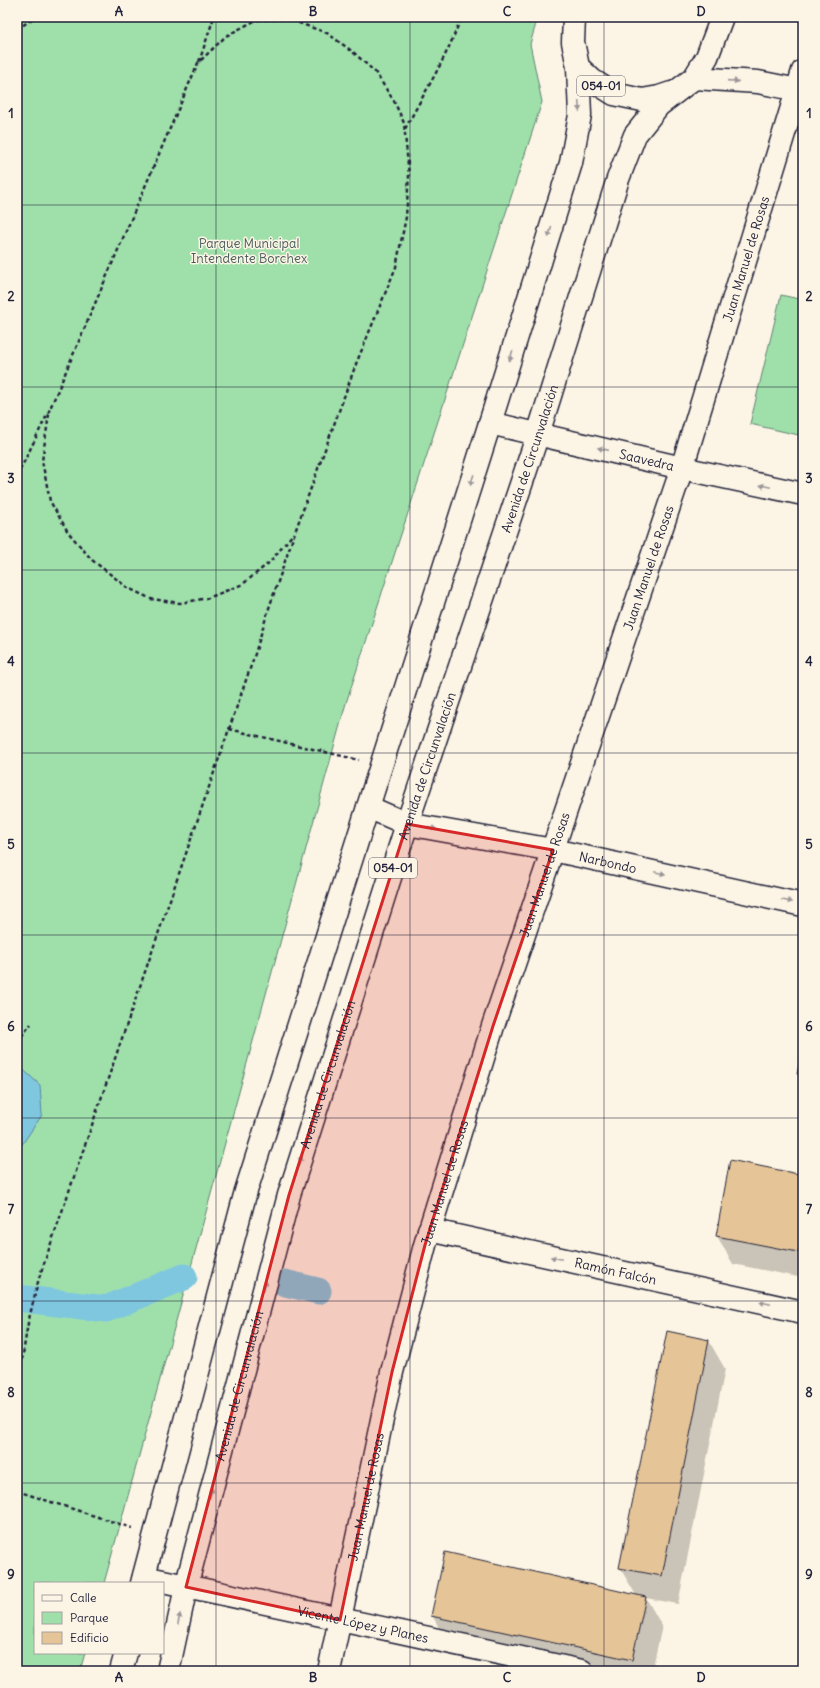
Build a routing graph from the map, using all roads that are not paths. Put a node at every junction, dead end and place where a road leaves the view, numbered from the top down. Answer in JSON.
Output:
{"nodes":[{"id":1,"x":574,"y":17,"type":"edge"},
{"id":2,"x":722,"y":17,"type":"edge"},
{"id":3,"x":578,"y":67,"type":"junction"},
{"id":4,"x":801,"y":84,"type":"edge"},
{"id":5,"x":686,"y":85,"type":"junction"},
{"id":6,"x":490,"y":423,"type":"junction"},
{"id":7,"x":538,"y":434,"type":"junction"},
{"id":8,"x":682,"y":468,"type":"junction"},
{"id":9,"x":803,"y":494,"type":"edge"},
{"id":10,"x":368,"y":807,"type":"junction"},
{"id":11,"x":407,"y":824,"type":"junction"},
{"id":12,"x":553,"y":850,"type":"junction"},
{"id":13,"x":803,"y":905,"type":"edge"},
{"id":14,"x":429,"y":1230,"type":"junction"},
{"id":15,"x":803,"y":1312,"type":"edge"},
{"id":16,"x":143,"y":1580,"type":"edge"},
{"id":17,"x":155,"y":1582,"type":"edge"},
{"id":18,"x":164,"y":1583,"type":"edge"},
{"id":19,"x":186,"y":1587,"type":"junction"},
{"id":20,"x":340,"y":1620,"type":"junction"},
{"id":21,"x":126,"y":1654,"type":"edge"},
{"id":22,"x":572,"y":1670,"type":"edge"},
{"id":23,"x":122,"y":1671,"type":"edge"},
{"id":24,"x":168,"y":1671,"type":"edge"},
{"id":25,"x":329,"y":1671,"type":"edge"}],
"edges":[{"from":1,"to":3,"type":"main road","number":"054-01"},
{"from":2,"to":5,"type":"main road","name":"Avenida de Circunvalación","number":"054-01"},
{"from":3,"to":5,"type":"main road","number":"054-01"},
{"from":3,"to":6,"type":"main road","number":"054-01","one_way":true},
{"from":5,"to":4,"type":"main road","one_way":true},
{"from":4,"to":8,"type":"main road","name":"Juan Manuel de Rosas"},
{"from":5,"to":7,"type":"main road","name":"Avenida de Circunvalación","number":"054-01"},
{"from":6,"to":7,"type":"main road","name":"Saavedra"},
{"from":6,"to":10,"type":"main road","number":"054-01","one_way":true},
{"from":8,"to":7,"type":"main road","name":"Saavedra","one_way":true},
{"from":7,"to":11,"type":"main road","name":"Avenida de Circunvalación","number":"054-01"},
{"from":9,"to":8,"type":"main road","name":"Saavedra","one_way":true},
{"from":8,"to":12,"type":"main road","name":"Juan Manuel de Rosas"},
{"from":10,"to":11,"type":"main road","name":"Narbondo"},
{"from":10,"to":16,"type":"main road","number":"054-01"},
{"from":11,"to":12,"type":"main road","name":"Narbondo","one_way":true},
{"from":19,"to":11,"type":"main road","name":"Avenida de Circunvalación","number":"054-01","one_way":true},
{"from":12,"to":13,"type":"main road","name":"Narbondo","one_way":true},
{"from":12,"to":14,"type":"main road","name":"Juan Manuel de Rosas"},
{"from":15,"to":14,"type":"main road","name":"Ramón Falcón","one_way":true},
{"from":14,"to":20,"type":"main road","name":"Juan Manuel de Rosas"},
{"from":16,"to":17,"type":"main road","name":"Vicente López y Planes"},
{"from":18,"to":19,"type":"main road","name":"Vicente López y Planes"},
{"from":19,"to":20,"type":"main road","name":"Vicente López y Planes"},
{"from":24,"to":19,"type":"main road","name":"Avenida de Circunvalación","number":"054-01","one_way":true},
{"from":20,"to":22,"type":"main road","name":"Vicente López y Planes"},
{"from":20,"to":25,"type":"main road","name":"Juan Manuel de Rosas"},
{"from":21,"to":23,"type":"main road"}]}
